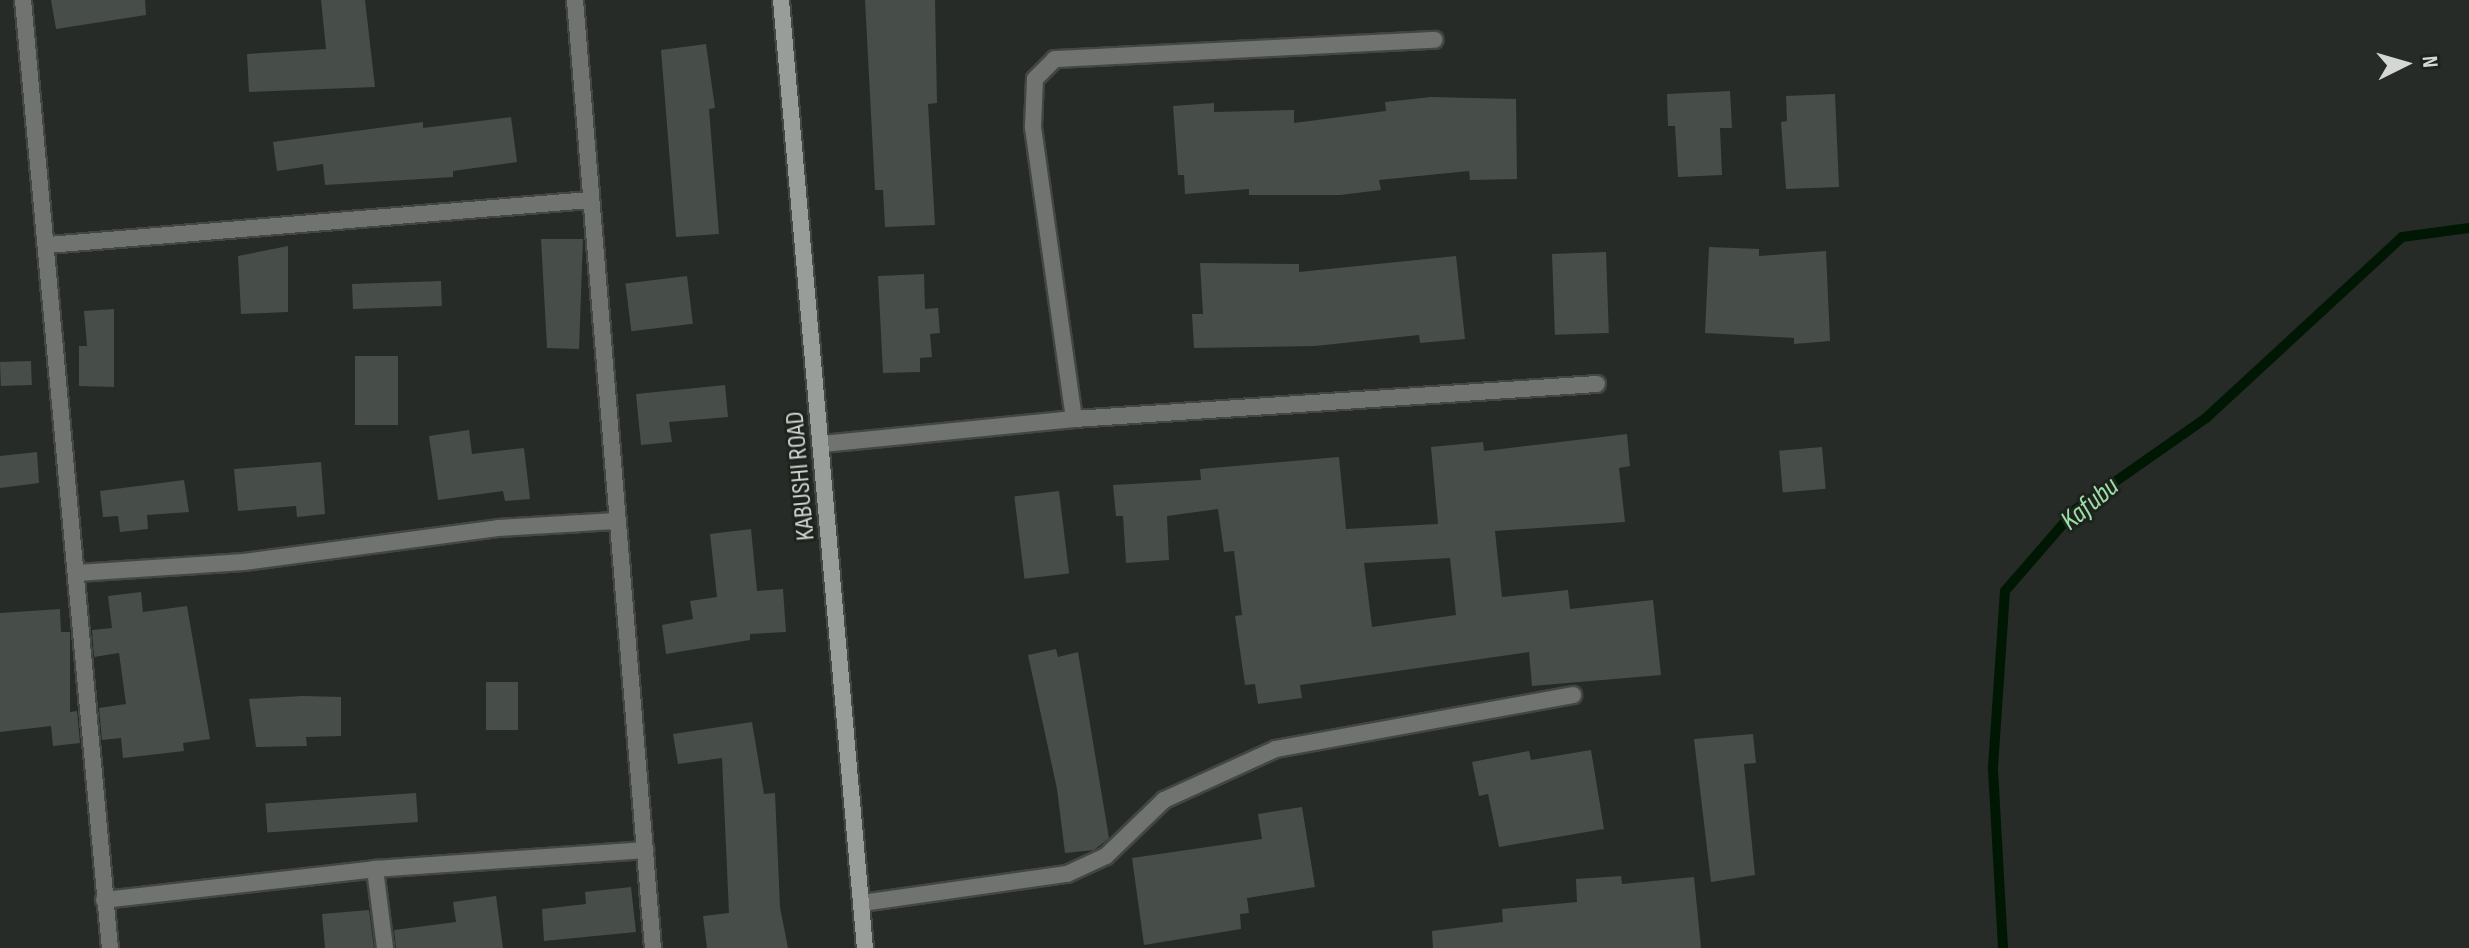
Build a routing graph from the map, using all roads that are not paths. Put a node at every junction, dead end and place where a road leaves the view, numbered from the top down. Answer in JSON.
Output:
{"nodes":[{"id":1,"x":23,"y":0,"type":"edge"},
{"id":2,"x":575,"y":0,"type":"edge"},
{"id":3,"x":781,"y":0,"type":"edge"},
{"id":4,"x":1435,"y":40,"type":"dead end"},
{"id":5,"x":590,"y":200,"type":"junction"},
{"id":6,"x":48,"y":245,"type":"junction"},
{"id":7,"x":1597,"y":384,"type":"dead end"},
{"id":8,"x":1074,"y":419,"type":"junction"},
{"id":9,"x":823,"y":444,"type":"junction"},
{"id":10,"x":615,"y":521,"type":"junction"},
{"id":11,"x":77,"y":573,"type":"junction"},
{"id":12,"x":1573,"y":695,"type":"dead end"},
{"id":13,"x":645,"y":850,"type":"junction"},
{"id":14,"x":375,"y":869,"type":"junction"},
{"id":15,"x":104,"y":900,"type":"junction"},
{"id":16,"x":862,"y":903,"type":"junction"},
{"id":17,"x":110,"y":948,"type":"edge"},
{"id":18,"x":385,"y":948,"type":"edge"},
{"id":19,"x":653,"y":948,"type":"edge"},
{"id":20,"x":865,"y":948,"type":"edge"}],
"edges":[{"from":1,"to":6,"type":"street"},
{"from":2,"to":5,"type":"street"},
{"from":3,"to":9,"type":"main road","name":"KABUSHI ROAD"},
{"from":4,"to":8,"type":"street"},
{"from":5,"to":6,"type":"street"},
{"from":5,"to":10,"type":"street"},
{"from":6,"to":11,"type":"street"},
{"from":7,"to":8,"type":"street"},
{"from":8,"to":9,"type":"street"},
{"from":9,"to":16,"type":"main road","name":"KABUSHI ROAD"},
{"from":10,"to":11,"type":"street"},
{"from":10,"to":13,"type":"street"},
{"from":11,"to":15,"type":"street"},
{"from":12,"to":16,"type":"street"},
{"from":13,"to":14,"type":"street"},
{"from":13,"to":19,"type":"street"},
{"from":14,"to":15,"type":"street"},
{"from":14,"to":18,"type":"street"},
{"from":15,"to":17,"type":"street"},
{"from":16,"to":20,"type":"main road","name":"KABUSHI ROAD"}]}
